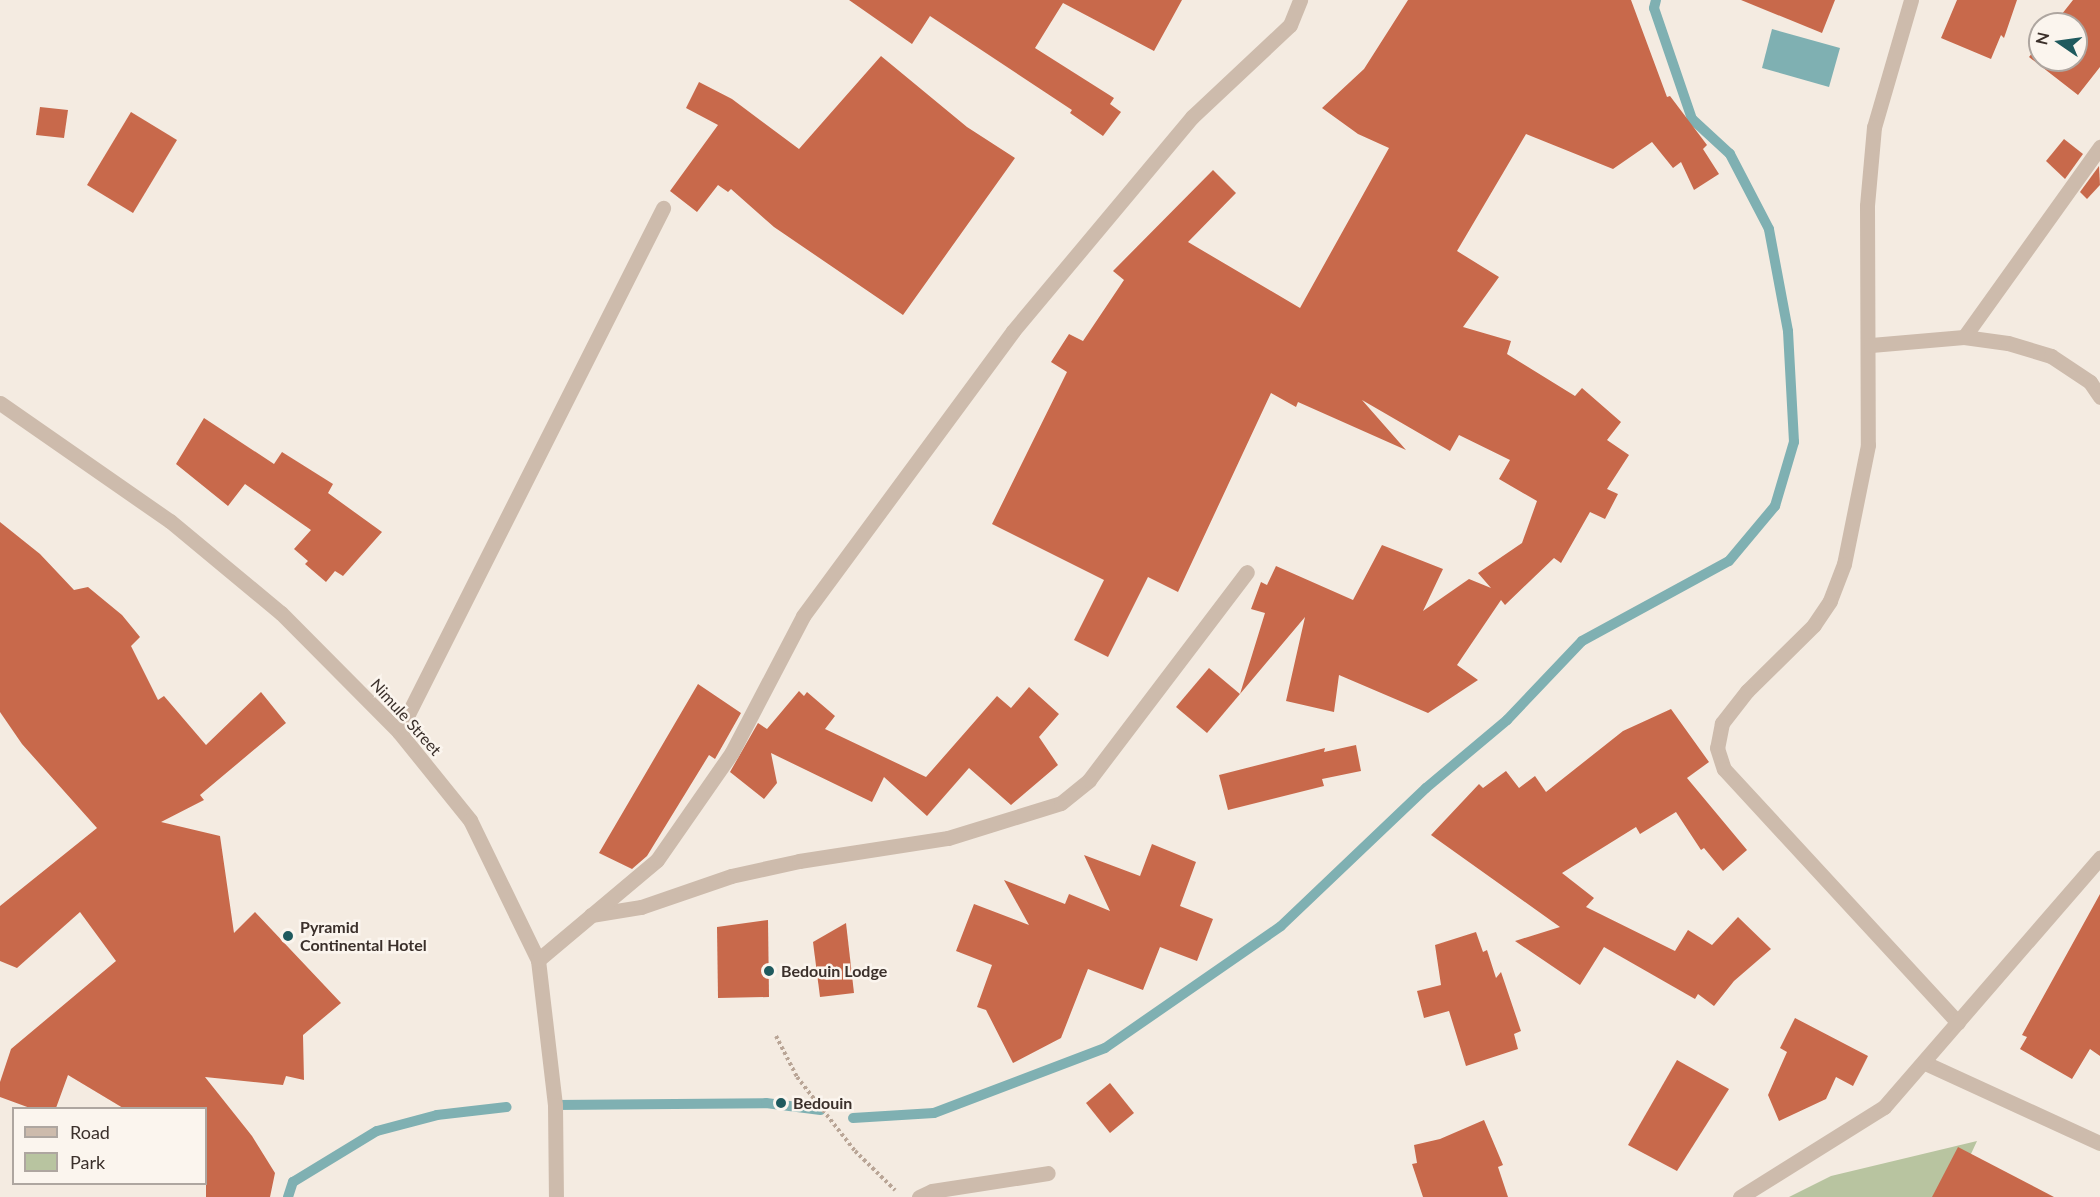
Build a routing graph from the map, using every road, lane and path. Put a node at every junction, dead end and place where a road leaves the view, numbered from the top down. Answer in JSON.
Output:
{"nodes":[{"id":1,"x":1300,"y":0,"type":"edge"},
{"id":2,"x":1911,"y":0,"type":"edge"},
{"id":3,"x":2100,"y":147,"type":"edge"},
{"id":4,"x":663,"y":208,"type":"dead end"},
{"id":5,"x":1964,"y":337,"type":"junction"},
{"id":6,"x":1871,"y":345,"type":"junction"},
{"id":7,"x":2100,"y":397,"type":"edge"},
{"id":8,"x":0,"y":403,"type":"edge"},
{"id":9,"x":1247,"y":572,"type":"dead end"},
{"id":10,"x":399,"y":732,"type":"junction"},
{"id":11,"x":2100,"y":858,"type":"edge"},
{"id":12,"x":591,"y":915,"type":"junction"},
{"id":13,"x":538,"y":960,"type":"junction"},
{"id":14,"x":1958,"y":1023,"type":"junction"},
{"id":15,"x":776,"y":1036,"type":"dead end"},
{"id":16,"x":1925,"y":1063,"type":"junction"},
{"id":17,"x":2100,"y":1143,"type":"edge"},
{"id":18,"x":1048,"y":1173,"type":"dead end"},
{"id":19,"x":556,"y":1197,"type":"edge"},
{"id":20,"x":902,"y":1197,"type":"edge"},
{"id":21,"x":919,"y":1197,"type":"edge"},
{"id":22,"x":1740,"y":1197,"type":"edge"}],
"edges":[{"from":1,"to":12,"type":"street"},
{"from":2,"to":6,"type":"street"},
{"from":3,"to":5,"type":"street"},
{"from":4,"to":10,"type":"street"},
{"from":5,"to":6,"type":"street"},
{"from":5,"to":7,"type":"street"},
{"from":6,"to":14,"type":"street"},
{"from":8,"to":10,"type":"street","name":"Nimule Street"},
{"from":9,"to":12,"type":"street"},
{"from":10,"to":13,"type":"street","name":"Nimule Street"},
{"from":11,"to":14,"type":"street"},
{"from":12,"to":13,"type":"street"},
{"from":13,"to":19,"type":"street","name":"Nimule Street"},
{"from":14,"to":16,"type":"street"},
{"from":15,"to":20,"type":"path"},
{"from":16,"to":17,"type":"street"},
{"from":16,"to":22,"type":"street"},
{"from":18,"to":21,"type":"street"}]}
